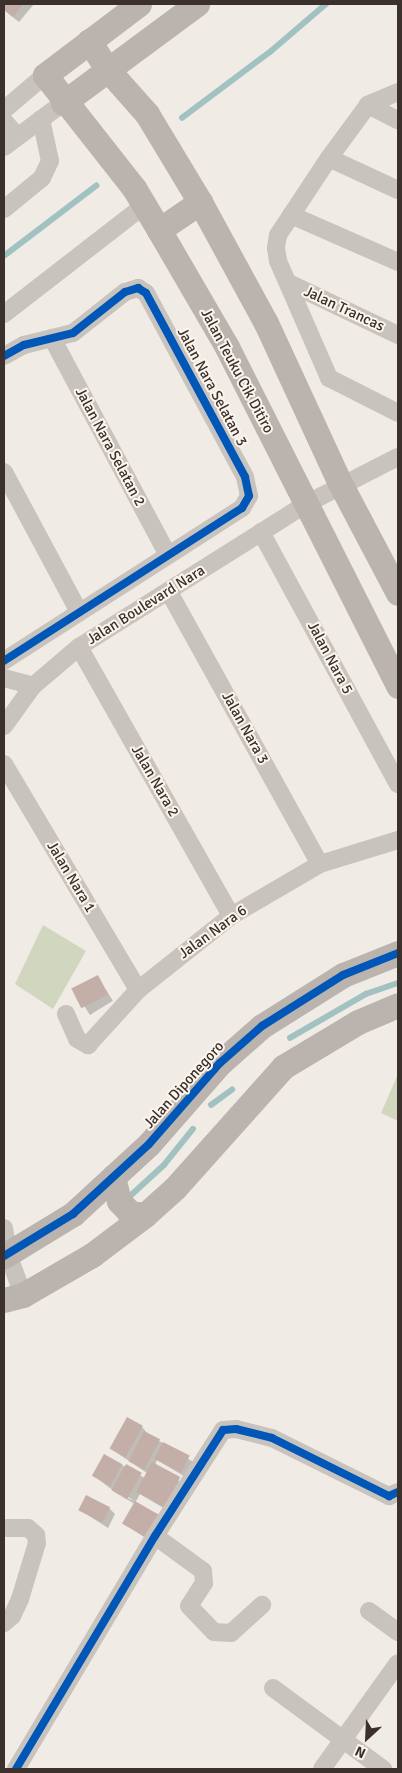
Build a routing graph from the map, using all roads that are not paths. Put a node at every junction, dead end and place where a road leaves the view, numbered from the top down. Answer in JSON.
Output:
{"nodes":[{"id":1,"x":139,"y":4,"type":"edge"},
{"id":2,"x":197,"y":4,"type":"edge"},
{"id":3,"x":89,"y":41,"type":"junction"},
{"id":4,"x":108,"y":70,"type":"junction"},
{"id":5,"x":44,"y":75,"type":"junction"},
{"id":6,"x":398,"y":92,"type":"edge"},
{"id":7,"x":63,"y":103,"type":"junction"},
{"id":8,"x":368,"y":105,"type":"junction"},
{"id":9,"x":4,"y":110,"type":"edge"},
{"id":10,"x":41,"y":119,"type":"junction"},
{"id":11,"x":398,"y":120,"type":"edge"},
{"id":12,"x":4,"y":121,"type":"edge"},
{"id":13,"x":10,"y":142,"type":"edge"},
{"id":14,"x":328,"y":158,"type":"junction"},
{"id":15,"x":398,"y":190,"type":"edge"},
{"id":16,"x":200,"y":202,"type":"junction"},
{"id":17,"x":142,"y":207,"type":"junction"},
{"id":18,"x":4,"y":210,"type":"edge"},
{"id":19,"x":291,"y":215,"type":"junction"},
{"id":20,"x":159,"y":230,"type":"junction"},
{"id":21,"x":398,"y":262,"type":"edge"},
{"id":22,"x":289,"y":283,"type":"junction"},
{"id":23,"x":4,"y":314,"type":"edge"},
{"id":24,"x":398,"y":335,"type":"edge"},
{"id":25,"x":52,"y":338,"type":"junction"},
{"id":26,"x":4,"y":356,"type":"edge"},
{"id":27,"x":398,"y":414,"type":"edge"},
{"id":28,"x":398,"y":456,"type":"edge"},
{"id":29,"x":4,"y":472,"type":"edge"},
{"id":30,"x":341,"y":486,"type":"junction"},
{"id":31,"x":306,"y":504,"type":"junction"},
{"id":32,"x":261,"y":532,"type":"junction"},
{"id":33,"x":168,"y":555,"type":"junction"},
{"id":34,"x":169,"y":592,"type":"junction"},
{"id":35,"x":398,"y":593,"type":"edge"},
{"id":36,"x":79,"y":612,"type":"junction"},
{"id":37,"x":79,"y":647,"type":"junction"},
{"id":38,"x":4,"y":660,"type":"edge"},
{"id":39,"x":4,"y":678,"type":"edge"},
{"id":40,"x":32,"y":686,"type":"junction"},
{"id":41,"x":398,"y":686,"type":"edge"},
{"id":42,"x":4,"y":688,"type":"edge"},
{"id":43,"x":17,"y":705,"type":"junction"},
{"id":44,"x":4,"y":726,"type":"edge"},
{"id":45,"x":4,"y":764,"type":"edge"},
{"id":46,"x":398,"y":784,"type":"edge"},
{"id":47,"x":398,"y":840,"type":"edge"},
{"id":48,"x":320,"y":864,"type":"junction"},
{"id":49,"x":231,"y":916,"type":"junction"},
{"id":50,"x":398,"y":953,"type":"edge"},
{"id":51,"x":138,"y":990,"type":"junction"},
{"id":52,"x":398,"y":1005,"type":"edge"},
{"id":53,"x":66,"y":1014,"type":"dead end"},
{"id":54,"x":113,"y":1177,"type":"junction"},
{"id":55,"x":145,"y":1215,"type":"junction"},
{"id":56,"x":4,"y":1228,"type":"edge"},
{"id":57,"x":6,"y":1255,"type":"edge"},
{"id":58,"x":13,"y":1298,"type":"edge"},
{"id":59,"x":398,"y":1492,"type":"edge"},
{"id":60,"x":4,"y":1528,"type":"edge"},
{"id":61,"x":155,"y":1536,"type":"junction"},
{"id":62,"x":262,"y":1605,"type":"dead end"},
{"id":63,"x":369,"y":1611,"type":"dead end"},
{"id":64,"x":4,"y":1623,"type":"edge"},
{"id":65,"x":398,"y":1632,"type":"edge"},
{"id":66,"x":398,"y":1663,"type":"edge"},
{"id":67,"x":273,"y":1688,"type":"dead end"},
{"id":68,"x":343,"y":1740,"type":"junction"},
{"id":69,"x":16,"y":1769,"type":"edge"},
{"id":70,"x":322,"y":1769,"type":"edge"},
{"id":71,"x":383,"y":1769,"type":"edge"}],
"edges":[{"from":1,"to":3,"type":"main road"},
{"from":2,"to":4,"type":"main road"},
{"from":3,"to":4,"type":"main road"},
{"from":3,"to":5,"type":"main road"},
{"from":4,"to":7,"type":"main road"},
{"from":4,"to":16,"type":"main road"},
{"from":5,"to":7,"type":"main road","name":"Jalan Teuku Cik Ditiro"},
{"from":5,"to":9,"type":"street"},
{"from":6,"to":8,"type":"street"},
{"from":7,"to":10,"type":"street"},
{"from":7,"to":17,"type":"main road","name":"Jalan Teuku Cik Ditiro"},
{"from":8,"to":11,"type":"street"},
{"from":8,"to":14,"type":"street"},
{"from":10,"to":13,"type":"street"},
{"from":10,"to":18,"type":"street"},
{"from":12,"to":13,"type":"street"},
{"from":14,"to":15,"type":"street"},
{"from":14,"to":19,"type":"street"},
{"from":16,"to":20,"type":"main road"},
{"from":16,"to":30,"type":"main road"},
{"from":17,"to":20,"type":"main road","name":"Jalan Teuku Cik Ditiro"},
{"from":17,"to":23,"type":"street"},
{"from":19,"to":21,"type":"street"},
{"from":19,"to":22,"type":"street"},
{"from":20,"to":31,"type":"main road","name":"Jalan Teuku Cik Ditiro"},
{"from":22,"to":24,"type":"street","name":"Jalan Trancas"},
{"from":22,"to":27,"type":"street"},
{"from":25,"to":26,"type":"street"},
{"from":25,"to":33,"type":"street","name":"Jalan Nara Selatan 2"},
{"from":25,"to":33,"type":"street","name":"Jalan Nara Selatan 3"},
{"from":28,"to":30,"type":"street","name":"Jalan Boulevard Nara"},
{"from":29,"to":36,"type":"street"},
{"from":30,"to":31,"type":"street","name":"Jalan Boulevard Nara"},
{"from":30,"to":35,"type":"main road"},
{"from":31,"to":32,"type":"street","name":"Jalan Boulevard Nara"},
{"from":31,"to":41,"type":"main road","name":"Jalan Teuku Cik Ditiro"},
{"from":32,"to":34,"type":"street","name":"Jalan Boulevard Nara"},
{"from":32,"to":46,"type":"street","name":"Jalan Nara 5"},
{"from":33,"to":36,"type":"street"},
{"from":34,"to":37,"type":"street","name":"Jalan Boulevard Nara"},
{"from":34,"to":48,"type":"street","name":"Jalan Nara 3"},
{"from":36,"to":38,"type":"street"},
{"from":37,"to":40,"type":"street","name":"Jalan Boulevard Nara"},
{"from":37,"to":49,"type":"street","name":"Jalan Nara 2"},
{"from":39,"to":40,"type":"street"},
{"from":40,"to":43,"type":"street","name":"Jalan Boulevard Nara"},
{"from":42,"to":43,"type":"street"},
{"from":43,"to":44,"type":"street","name":"Jalan Boulevard Nara"},
{"from":45,"to":51,"type":"street","name":"Jalan Nara 1"},
{"from":47,"to":48,"type":"street","name":"Jalan Nara 6"},
{"from":48,"to":49,"type":"street","name":"Jalan Nara 6"},
{"from":49,"to":51,"type":"street","name":"Jalan Nara 6"},
{"from":50,"to":54,"type":"main road","name":"Jalan Diponegoro"},
{"from":51,"to":53,"type":"street","name":"Jalan Nara 6"},
{"from":52,"to":55,"type":"main road"},
{"from":54,"to":55,"type":"main road"},
{"from":54,"to":57,"type":"main road","name":"Jalan Diponegoro"},
{"from":55,"to":58,"type":"main road"},
{"from":56,"to":57,"type":"street"},
{"from":57,"to":58,"type":"street"},
{"from":59,"to":61,"type":"street"},
{"from":60,"to":64,"type":"street"},
{"from":61,"to":62,"type":"street"},
{"from":61,"to":69,"type":"street"},
{"from":63,"to":65,"type":"street"},
{"from":66,"to":68,"type":"street"},
{"from":67,"to":68,"type":"street"},
{"from":68,"to":70,"type":"street"},
{"from":68,"to":71,"type":"street"}]}
